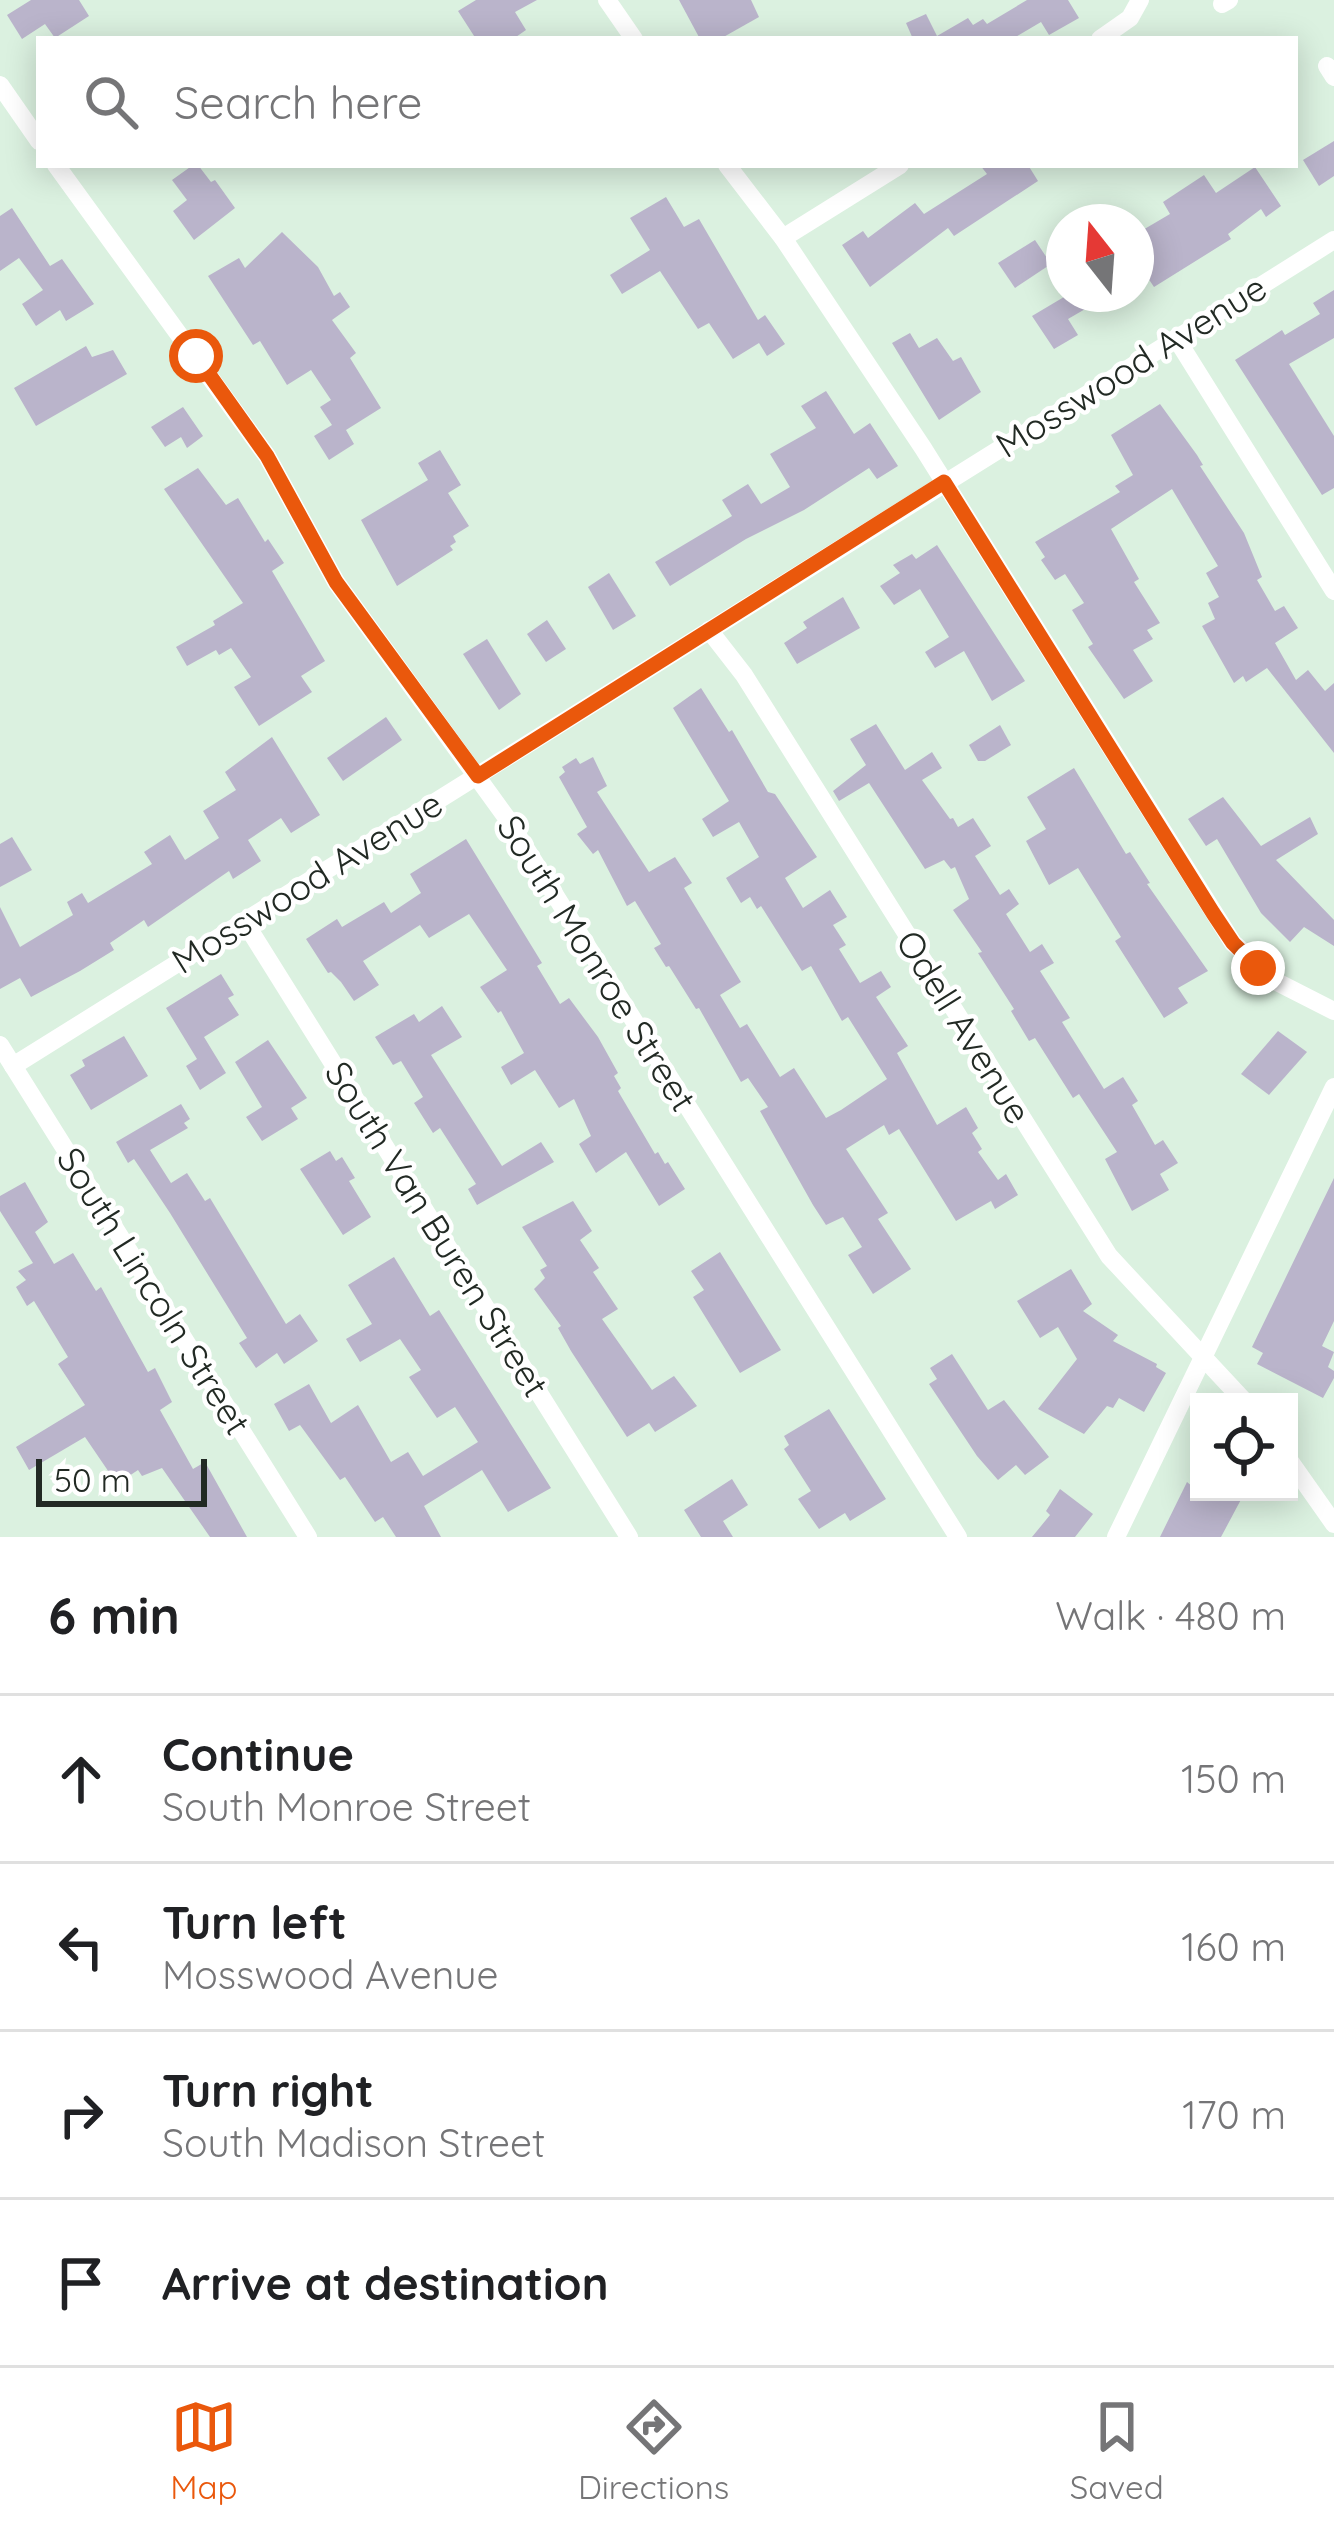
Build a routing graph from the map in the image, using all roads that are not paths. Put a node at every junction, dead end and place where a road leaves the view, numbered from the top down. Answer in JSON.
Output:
{"nodes":[{"id":1,"x":607,"y":0,"type":"edge"},
{"id":2,"x":1140,"y":0,"type":"edge"},
{"id":3,"x":632,"y":36,"type":"edge"},
{"id":4,"x":1104,"y":36,"type":"edge"},
{"id":5,"x":0,"y":85,"type":"edge"},
{"id":6,"x":36,"y":137,"type":"edge"},
{"id":7,"x":58,"y":168,"type":"edge"},
{"id":8,"x":729,"y":168,"type":"edge"},
{"id":9,"x":895,"y":168,"type":"edge"},
{"id":10,"x":783,"y":238,"type":"junction"},
{"id":11,"x":1334,"y":240,"type":"edge"},
{"id":12,"x":1176,"y":338,"type":"junction"},
{"id":13,"x":944,"y":482,"type":"junction"},
{"id":14,"x":1334,"y":591,"type":"edge"},
{"id":15,"x":709,"y":630,"type":"junction"},
{"id":16,"x":478,"y":776,"type":"junction"},
{"id":17,"x":244,"y":921,"type":"junction"},
{"id":18,"x":1334,"y":1011,"type":"edge"},
{"id":19,"x":0,"y":1045,"type":"edge"},
{"id":20,"x":14,"y":1066,"type":"junction"},
{"id":21,"x":1334,"y":1087,"type":"edge"},
{"id":22,"x":1203,"y":1357,"type":"junction"},
{"id":23,"x":1236,"y":1393,"type":"edge"},
{"id":24,"x":1298,"y":1473,"type":"edge"},
{"id":25,"x":1334,"y":1524,"type":"edge"},
{"id":26,"x":308,"y":1537,"type":"edge"},
{"id":27,"x":629,"y":1537,"type":"edge"},
{"id":28,"x":958,"y":1537,"type":"edge"},
{"id":29,"x":1116,"y":1537,"type":"edge"}],
"edges":[{"from":1,"to":3,"type":"street"},
{"from":2,"to":4,"type":"street"},
{"from":5,"to":6,"type":"street"},
{"from":7,"to":16,"type":"street","name":"South Monroe Street"},
{"from":8,"to":10,"type":"street"},
{"from":9,"to":10,"type":"street"},
{"from":10,"to":13,"type":"street"},
{"from":11,"to":12,"type":"street","name":"Mosswood Avenue"},
{"from":12,"to":13,"type":"street","name":"Mosswood Avenue"},
{"from":12,"to":14,"type":"street"},
{"from":13,"to":15,"type":"street","name":"Mosswood Avenue"},
{"from":13,"to":18,"type":"street"},
{"from":15,"to":16,"type":"street","name":"Mosswood Avenue"},
{"from":15,"to":22,"type":"street","name":"Odell Avenue"},
{"from":16,"to":17,"type":"street","name":"Mosswood Avenue"},
{"from":16,"to":28,"type":"street","name":"South Monroe Street"},
{"from":17,"to":20,"type":"street","name":"Mosswood Avenue"},
{"from":17,"to":27,"type":"street","name":"South Van Buren Street"},
{"from":19,"to":20,"type":"street","name":"South Lincoln Street"},
{"from":20,"to":26,"type":"street","name":"South Lincoln Street"},
{"from":21,"to":22,"type":"street"},
{"from":22,"to":23,"type":"street","name":"Odell Avenue"},
{"from":22,"to":29,"type":"street"},
{"from":24,"to":25,"type":"street"}]}
